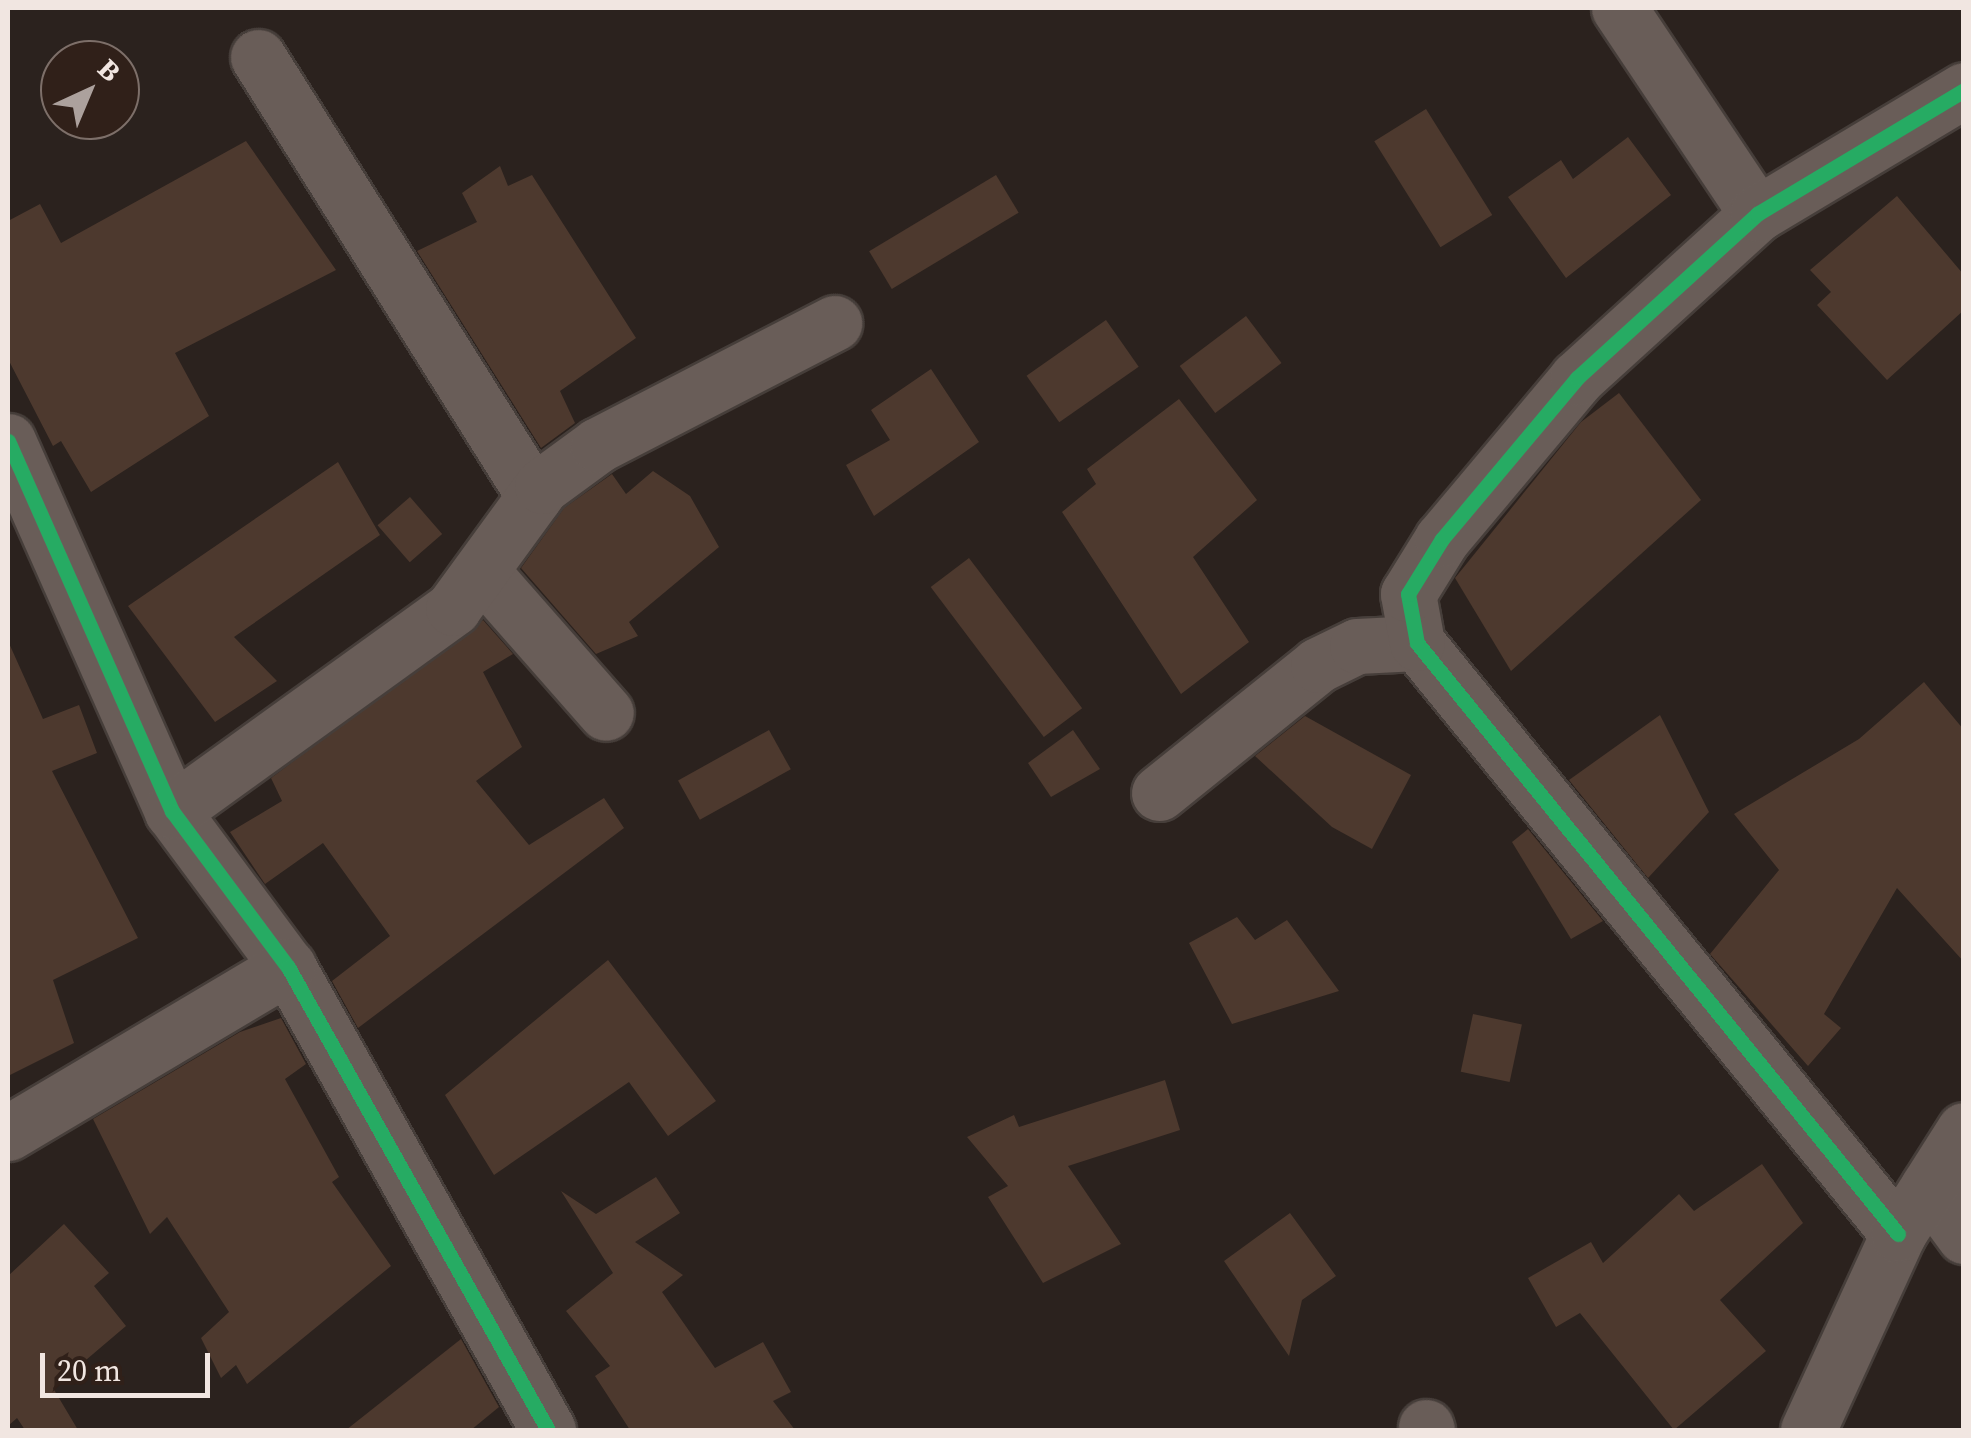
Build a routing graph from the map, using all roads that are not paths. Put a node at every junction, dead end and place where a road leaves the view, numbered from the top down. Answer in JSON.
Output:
{"nodes":[{"id":1,"x":1619,"y":8,"type":"edge"},
{"id":2,"x":258,"y":56,"type":"dead end"},
{"id":3,"x":1964,"y":90,"type":"edge"},
{"id":4,"x":1758,"y":214,"type":"junction"},
{"id":5,"x":834,"y":323,"type":"dead end"},
{"id":6,"x":8,"y":441,"type":"edge"},
{"id":7,"x":534,"y":496,"type":"junction"},
{"id":8,"x":483,"y":572,"type":"junction"},
{"id":9,"x":1417,"y":643,"type":"junction"},
{"id":10,"x":606,"y":713,"type":"dead end"},
{"id":11,"x":1159,"y":793,"type":"dead end"},
{"id":12,"x":172,"y":811,"type":"junction"},
{"id":13,"x":288,"y":967,"type":"junction"},
{"id":14,"x":1964,"y":1130,"type":"edge"},
{"id":15,"x":8,"y":1133,"type":"edge"},
{"id":16,"x":1928,"y":1187,"type":"junction"},
{"id":17,"x":1898,"y":1234,"type":"junction"},
{"id":18,"x":1964,"y":1236,"type":"edge"},
{"id":19,"x":548,"y":1430,"type":"edge"},
{"id":20,"x":1808,"y":1430,"type":"edge"}],
"edges":[{"from":1,"to":4,"type":"street"},
{"from":2,"to":7,"type":"street"},
{"from":3,"to":4,"type":"street"},
{"from":4,"to":9,"type":"street"},
{"from":5,"to":7,"type":"street"},
{"from":6,"to":12,"type":"street"},
{"from":7,"to":8,"type":"street"},
{"from":8,"to":10,"type":"street"},
{"from":8,"to":12,"type":"street"},
{"from":9,"to":11,"type":"street"},
{"from":9,"to":17,"type":"street"},
{"from":12,"to":13,"type":"street"},
{"from":13,"to":15,"type":"street"},
{"from":13,"to":19,"type":"street"},
{"from":14,"to":16,"type":"street"},
{"from":16,"to":17,"type":"street"},
{"from":16,"to":18,"type":"street"},
{"from":17,"to":20,"type":"street"}]}
